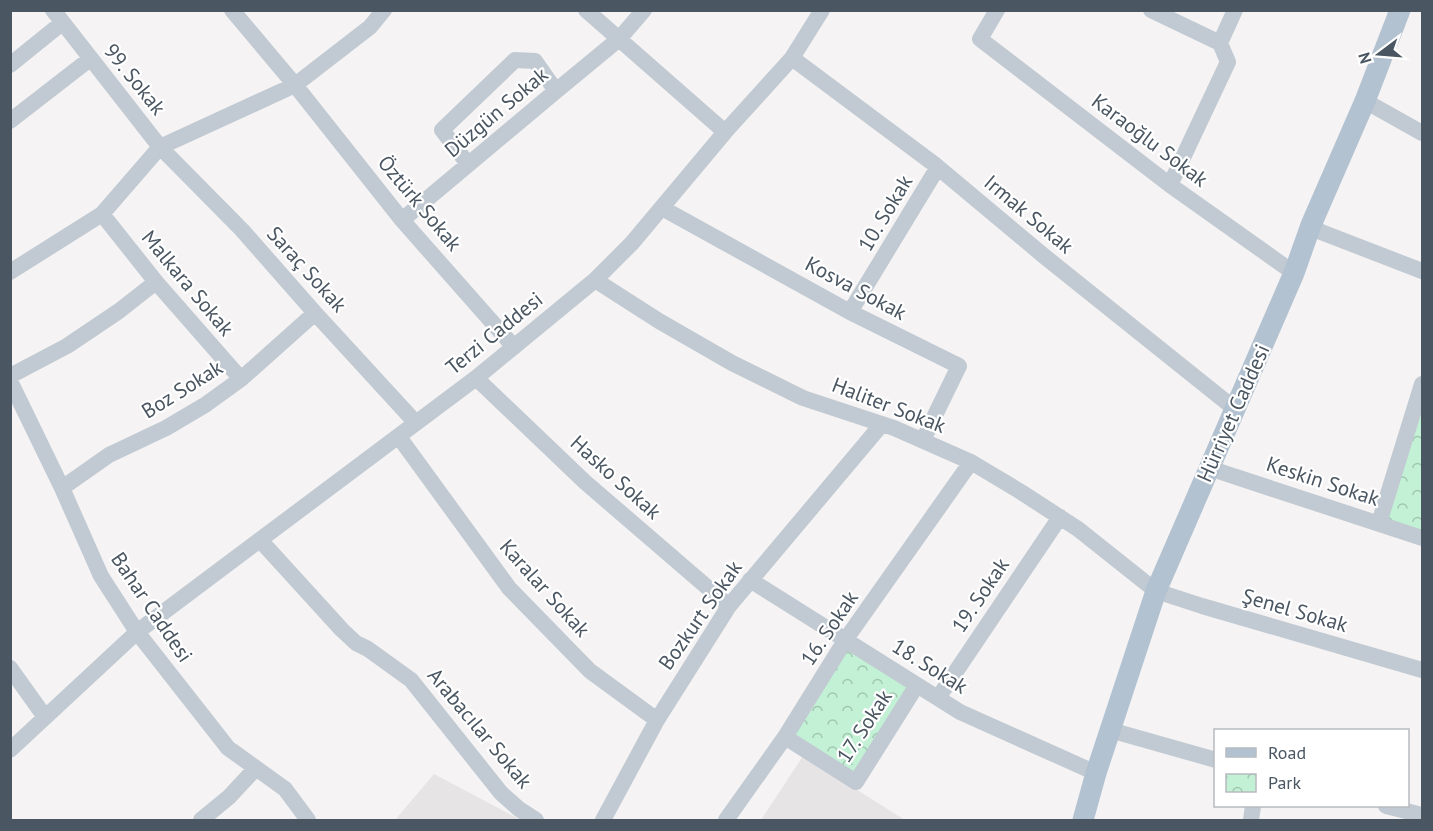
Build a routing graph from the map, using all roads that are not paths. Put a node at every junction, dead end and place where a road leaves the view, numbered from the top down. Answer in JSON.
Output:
{"nodes":[{"id":1,"x":384,"y":10,"type":"edge"},
{"id":2,"x":586,"y":10,"type":"edge"},
{"id":3,"x":644,"y":10,"type":"edge"},
{"id":4,"x":822,"y":10,"type":"edge"},
{"id":5,"x":997,"y":10,"type":"edge"},
{"id":6,"x":1151,"y":10,"type":"edge"},
{"id":7,"x":1235,"y":10,"type":"edge"},
{"id":8,"x":1400,"y":10,"type":"edge"},
{"id":9,"x":236,"y":12,"type":"edge"},
{"id":10,"x":58,"y":17,"type":"edge"},
{"id":11,"x":619,"y":39,"type":"junction"},
{"id":12,"x":1220,"y":43,"type":"junction"},
{"id":13,"x":792,"y":58,"type":"junction"},
{"id":14,"x":90,"y":59,"type":"junction"},
{"id":15,"x":10,"y":65,"type":"edge"},
{"id":16,"x":295,"y":85,"type":"junction"},
{"id":17,"x":555,"y":91,"type":"junction"},
{"id":18,"x":1365,"y":100,"type":"junction"},
{"id":19,"x":10,"y":120,"type":"edge"},
{"id":20,"x":724,"y":132,"type":"junction"},
{"id":21,"x":1422,"y":133,"type":"edge"},
{"id":22,"x":160,"y":147,"type":"junction"},
{"id":23,"x":468,"y":164,"type":"junction"},
{"id":24,"x":939,"y":168,"type":"junction"},
{"id":25,"x":1170,"y":185,"type":"junction"},
{"id":26,"x":662,"y":208,"type":"junction"},
{"id":27,"x":102,"y":214,"type":"junction"},
{"id":28,"x":402,"y":220,"type":"junction"},
{"id":29,"x":1311,"y":225,"type":"junction"},
{"id":30,"x":1422,"y":271,"type":"edge"},
{"id":31,"x":10,"y":272,"type":"edge"},
{"id":32,"x":1294,"y":273,"type":"junction"},
{"id":33,"x":595,"y":280,"type":"junction"},
{"id":34,"x":156,"y":282,"type":"junction"},
{"id":35,"x":850,"y":312,"type":"junction"},
{"id":36,"x":315,"y":313,"type":"junction"},
{"id":37,"x":514,"y":347,"type":"junction"},
{"id":38,"x":10,"y":376,"type":"edge"},
{"id":39,"x":476,"y":378,"type":"junction"},
{"id":40,"x":241,"y":379,"type":"junction"},
{"id":41,"x":10,"y":381,"type":"edge"},
{"id":42,"x":1422,"y":384,"type":"edge"},
{"id":43,"x":1235,"y":409,"type":"junction"},
{"id":44,"x":416,"y":423,"type":"junction"},
{"id":45,"x":882,"y":424,"type":"junction"},
{"id":46,"x":399,"y":436,"type":"junction"},
{"id":47,"x":923,"y":440,"type":"junction"},
{"id":48,"x":971,"y":462,"type":"junction"},
{"id":49,"x":1209,"y":468,"type":"junction"},
{"id":50,"x":62,"y":488,"type":"junction"},
{"id":51,"x":1060,"y":517,"type":"junction"},
{"id":52,"x":1379,"y":523,"type":"junction"},
{"id":53,"x":1422,"y":538,"type":"edge"},
{"id":54,"x":260,"y":540,"type":"junction"},
{"id":55,"x":750,"y":580,"type":"junction"},
{"id":56,"x":1156,"y":591,"type":"junction"},
{"id":57,"x":729,"y":606,"type":"junction"},
{"id":58,"x":137,"y":632,"type":"junction"},
{"id":59,"x":846,"y":639,"type":"junction"},
{"id":60,"x":10,"y":668,"type":"edge"},
{"id":61,"x":1422,"y":670,"type":"edge"},
{"id":62,"x":917,"y":685,"type":"junction"},
{"id":63,"x":938,"y":698,"type":"junction"},
{"id":64,"x":45,"y":717,"type":"junction"},
{"id":65,"x":657,"y":720,"type":"junction"},
{"id":66,"x":1110,"y":730,"type":"junction"},
{"id":67,"x":785,"y":737,"type":"junction"},
{"id":68,"x":10,"y":750,"type":"edge"},
{"id":69,"x":1214,"y":760,"type":"edge"},
{"id":70,"x":256,"y":768,"type":"junction"},
{"id":71,"x":1096,"y":773,"type":"junction"},
{"id":72,"x":1390,"y":807,"type":"edge"},
{"id":73,"x":1422,"y":815,"type":"edge"},
{"id":74,"x":201,"y":820,"type":"edge"},
{"id":75,"x":308,"y":820,"type":"edge"},
{"id":76,"x":536,"y":820,"type":"edge"},
{"id":77,"x":603,"y":820,"type":"edge"},
{"id":78,"x":726,"y":820,"type":"edge"},
{"id":79,"x":1083,"y":820,"type":"edge"}],
"edges":[{"from":1,"to":16,"type":"street"},
{"from":2,"to":11,"type":"street"},
{"from":3,"to":11,"type":"street","name":"Düzgün Sokak"},
{"from":4,"to":13,"type":"street","name":"Terzi Caddesi"},
{"from":5,"to":25,"type":"street","name":"Karaoğlu Sokak"},
{"from":6,"to":12,"type":"street"},
{"from":7,"to":12,"type":"street"},
{"from":8,"to":18,"type":"main road","name":"Hürriyet Caddesi"},
{"from":9,"to":16,"type":"street","name":"Öztürk Sokak"},
{"from":10,"to":14,"type":"street","name":"99. Sokak"},
{"from":10,"to":15,"type":"street"},
{"from":11,"to":17,"type":"street","name":"Düzgün Sokak"},
{"from":11,"to":20,"type":"street"},
{"from":12,"to":25,"type":"street"},
{"from":13,"to":20,"type":"street","name":"Terzi Caddesi"},
{"from":13,"to":24,"type":"street","name":"Irmak Sokak"},
{"from":14,"to":19,"type":"street"},
{"from":14,"to":22,"type":"street","name":"99. Sokak"},
{"from":16,"to":22,"type":"street"},
{"from":16,"to":28,"type":"street","name":"Öztürk Sokak"},
{"from":17,"to":23,"type":"street","name":"Düzgün Sokak"},
{"from":17,"to":23,"type":"street"},
{"from":18,"to":21,"type":"street"},
{"from":18,"to":29,"type":"main road","name":"Hürriyet Caddesi"},
{"from":20,"to":26,"type":"street","name":"Terzi Caddesi"},
{"from":22,"to":27,"type":"street"},
{"from":22,"to":36,"type":"street","name":"Saraç Sokak"},
{"from":23,"to":28,"type":"street","name":"Düzgün Sokak"},
{"from":24,"to":35,"type":"street","name":"10. Sokak"},
{"from":24,"to":43,"type":"street","name":"Irmak Sokak"},
{"from":25,"to":32,"type":"street","name":"Karaoğlu Sokak"},
{"from":26,"to":33,"type":"street","name":"Terzi Caddesi"},
{"from":26,"to":35,"type":"street","name":"Kosva Sokak"},
{"from":27,"to":31,"type":"street"},
{"from":27,"to":34,"type":"street","name":"Malkara Sokak"},
{"from":28,"to":37,"type":"street","name":"Öztürk Sokak"},
{"from":29,"to":30,"type":"street"},
{"from":29,"to":32,"type":"main road","name":"Hürriyet Caddesi"},
{"from":32,"to":43,"type":"main road","name":"Hürriyet Caddesi"},
{"from":33,"to":37,"type":"street","name":"Terzi Caddesi"},
{"from":33,"to":45,"type":"street","name":"Haliter Sokak"},
{"from":34,"to":38,"type":"street"},
{"from":34,"to":40,"type":"street","name":"Malkara Sokak"},
{"from":35,"to":47,"type":"street","name":"Kosva Sokak"},
{"from":36,"to":40,"type":"street","name":"Boz Sokak"},
{"from":36,"to":44,"type":"street","name":"Saraç Sokak"},
{"from":37,"to":39,"type":"street","name":"Terzi Caddesi"},
{"from":39,"to":44,"type":"street","name":"Terzi Caddesi"},
{"from":39,"to":57,"type":"street","name":"Hasko Sokak"},
{"from":40,"to":50,"type":"street","name":"Boz Sokak"},
{"from":41,"to":50,"type":"street","name":"Bahar Caddesi"},
{"from":42,"to":52,"type":"street"},
{"from":43,"to":49,"type":"main road","name":"Hürriyet Caddesi"},
{"from":44,"to":46,"type":"street","name":"Terzi Caddesi"},
{"from":45,"to":47,"type":"street","name":"Haliter Sokak"},
{"from":45,"to":55,"type":"street","name":"Bozkurt Sokak"},
{"from":46,"to":54,"type":"street","name":"Terzi Caddesi"},
{"from":46,"to":65,"type":"street","name":"Karalar Sokak"},
{"from":47,"to":48,"type":"street","name":"Haliter Sokak"},
{"from":48,"to":51,"type":"street","name":"Haliter Sokak"},
{"from":48,"to":59,"type":"street","name":"16. Sokak"},
{"from":49,"to":52,"type":"street","name":"Keskin Sokak"},
{"from":49,"to":56,"type":"main road","name":"Hürriyet Caddesi"},
{"from":50,"to":58,"type":"street","name":"Bahar Caddesi"},
{"from":51,"to":56,"type":"street","name":"Haliter Sokak"},
{"from":51,"to":63,"type":"street","name":"19. Sokak"},
{"from":52,"to":53,"type":"street","name":"Keskin Sokak"},
{"from":54,"to":58,"type":"street","name":"Terzi Caddesi"},
{"from":54,"to":76,"type":"street","name":"Arabacılar Sokak"},
{"from":55,"to":57,"type":"street","name":"Bozkurt Sokak"},
{"from":55,"to":59,"type":"street","name":"18. Sokak"},
{"from":56,"to":61,"type":"street","name":"Şenel Sokak"},
{"from":56,"to":66,"type":"main road","name":"Hürriyet Caddesi"},
{"from":57,"to":65,"type":"street","name":"Bozkurt Sokak"},
{"from":58,"to":64,"type":"street","name":"Terzi Caddesi"},
{"from":58,"to":70,"type":"street","name":"Bahar Caddesi"},
{"from":59,"to":62,"type":"street","name":"18. Sokak"},
{"from":59,"to":67,"type":"street","name":"16. Sokak"},
{"from":60,"to":64,"type":"street"},
{"from":62,"to":63,"type":"street","name":"18. Sokak"},
{"from":62,"to":67,"type":"street","name":"17. Sokak"},
{"from":63,"to":71,"type":"street","name":"18. Sokak"},
{"from":64,"to":68,"type":"street","name":"Terzi Caddesi"},
{"from":65,"to":77,"type":"street","name":"Bozkurt Sokak"},
{"from":66,"to":69,"type":"street"},
{"from":66,"to":71,"type":"main road","name":"Hürriyet Caddesi"},
{"from":67,"to":78,"type":"street","name":"16. Sokak"},
{"from":70,"to":74,"type":"street"},
{"from":70,"to":75,"type":"street","name":"Bahar Caddesi"},
{"from":71,"to":79,"type":"main road","name":"Hürriyet Caddesi"},
{"from":72,"to":73,"type":"street"}]}
